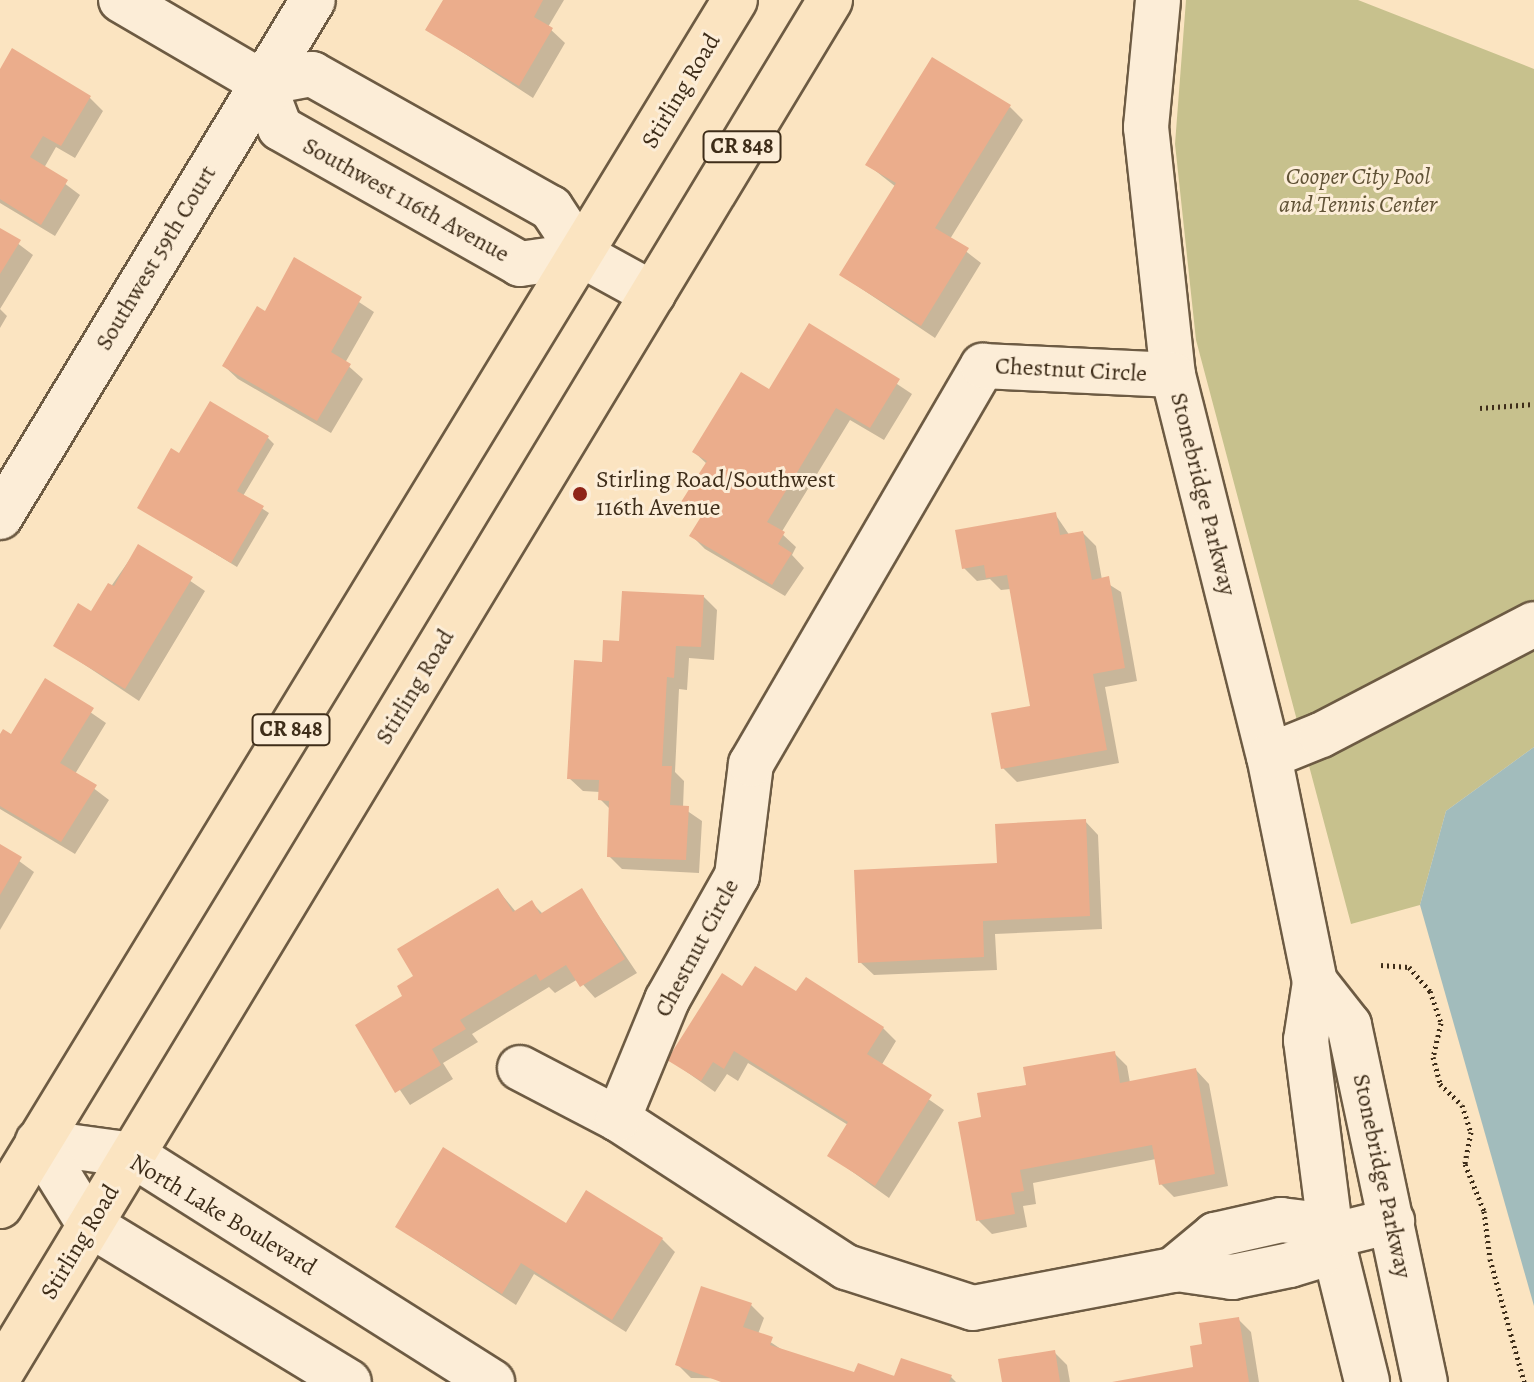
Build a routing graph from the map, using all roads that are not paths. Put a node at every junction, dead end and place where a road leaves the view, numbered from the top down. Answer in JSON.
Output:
{"nodes":[{"id":1,"x":121,"y":0,"type":"edge"},
{"id":2,"x":313,"y":0,"type":"edge"},
{"id":3,"x":735,"y":0,"type":"edge"},
{"id":4,"x":830,"y":0,"type":"edge"},
{"id":5,"x":1158,"y":0,"type":"edge"},
{"id":6,"x":263,"y":83,"type":"junction"},
{"id":7,"x":582,"y":255,"type":"junction"},
{"id":8,"x":653,"y":294,"type":"junction"},
{"id":9,"x":1173,"y":375,"type":"junction"},
{"id":10,"x":0,"y":517,"type":"edge"},
{"id":11,"x":1534,"y":624,"type":"edge"},
{"id":12,"x":1269,"y":756,"type":"junction"},
{"id":13,"x":1315,"y":982,"type":"junction"},
{"id":14,"x":520,"y":1068,"type":"dead end"},
{"id":15,"x":618,"y":1119,"type":"junction"},
{"id":16,"x":38,"y":1142,"type":"junction"},
{"id":17,"x":133,"y":1155,"type":"junction"},
{"id":18,"x":0,"y":1206,"type":"edge"},
{"id":19,"x":1392,"y":1221,"type":"junction"},
{"id":20,"x":89,"y":1224,"type":"junction"},
{"id":21,"x":1331,"y":1236,"type":"junction"},
{"id":22,"x":0,"y":1374,"type":"edge"},
{"id":23,"x":349,"y":1382,"type":"edge"},
{"id":24,"x":492,"y":1382,"type":"edge"},
{"id":25,"x":1367,"y":1382,"type":"edge"},
{"id":26,"x":1425,"y":1382,"type":"edge"}],
"edges":[{"from":1,"to":6,"type":"street"},
{"from":2,"to":6,"type":"street","name":"Southwest 59th Court"},
{"from":3,"to":7,"type":"main road","name":"Stirling Road","number":"CR 848"},
{"from":4,"to":8,"type":"main road","name":"Stirling Road","number":"CR 848"},
{"from":5,"to":9,"type":"street","name":"Stonebridge Parkway"},
{"from":6,"to":7,"type":"street"},
{"from":6,"to":7,"type":"street","name":"Southwest 116th Avenue"},
{"from":6,"to":10,"type":"street","name":"Southwest 59th Court"},
{"from":7,"to":8,"type":"street"},
{"from":7,"to":16,"type":"main road","name":"Stirling Road","number":"CR 848"},
{"from":8,"to":17,"type":"main road","name":"Stirling Road","number":"CR 848"},
{"from":9,"to":12,"type":"street","name":"Stonebridge Parkway"},
{"from":9,"to":15,"type":"street","name":"Chestnut Circle"},
{"from":11,"to":12,"type":"street"},
{"from":12,"to":13,"type":"street","name":"Stonebridge Parkway"},
{"from":13,"to":19,"type":"street","name":"Stonebridge Parkway"},
{"from":13,"to":21,"type":"street","name":"Stonebridge Parkway"},
{"from":14,"to":15,"type":"street"},
{"from":15,"to":21,"type":"street"},
{"from":16,"to":17,"type":"street","name":"North Lake Boulevard"},
{"from":16,"to":18,"type":"main road","name":"Stirling Road","number":"CR 848"},
{"from":16,"to":20,"type":"street"},
{"from":17,"to":20,"type":"main road","name":"Stirling Road","number":"CR 848"},
{"from":17,"to":24,"type":"street","name":"North Lake Boulevard"},
{"from":19,"to":21,"type":"street"},
{"from":19,"to":26,"type":"street","name":"Stonebridge Parkway"},
{"from":20,"to":22,"type":"main road","name":"Stirling Road","number":"CR 848"},
{"from":20,"to":23,"type":"street"},
{"from":21,"to":25,"type":"street","name":"Stonebridge Parkway"}]}
